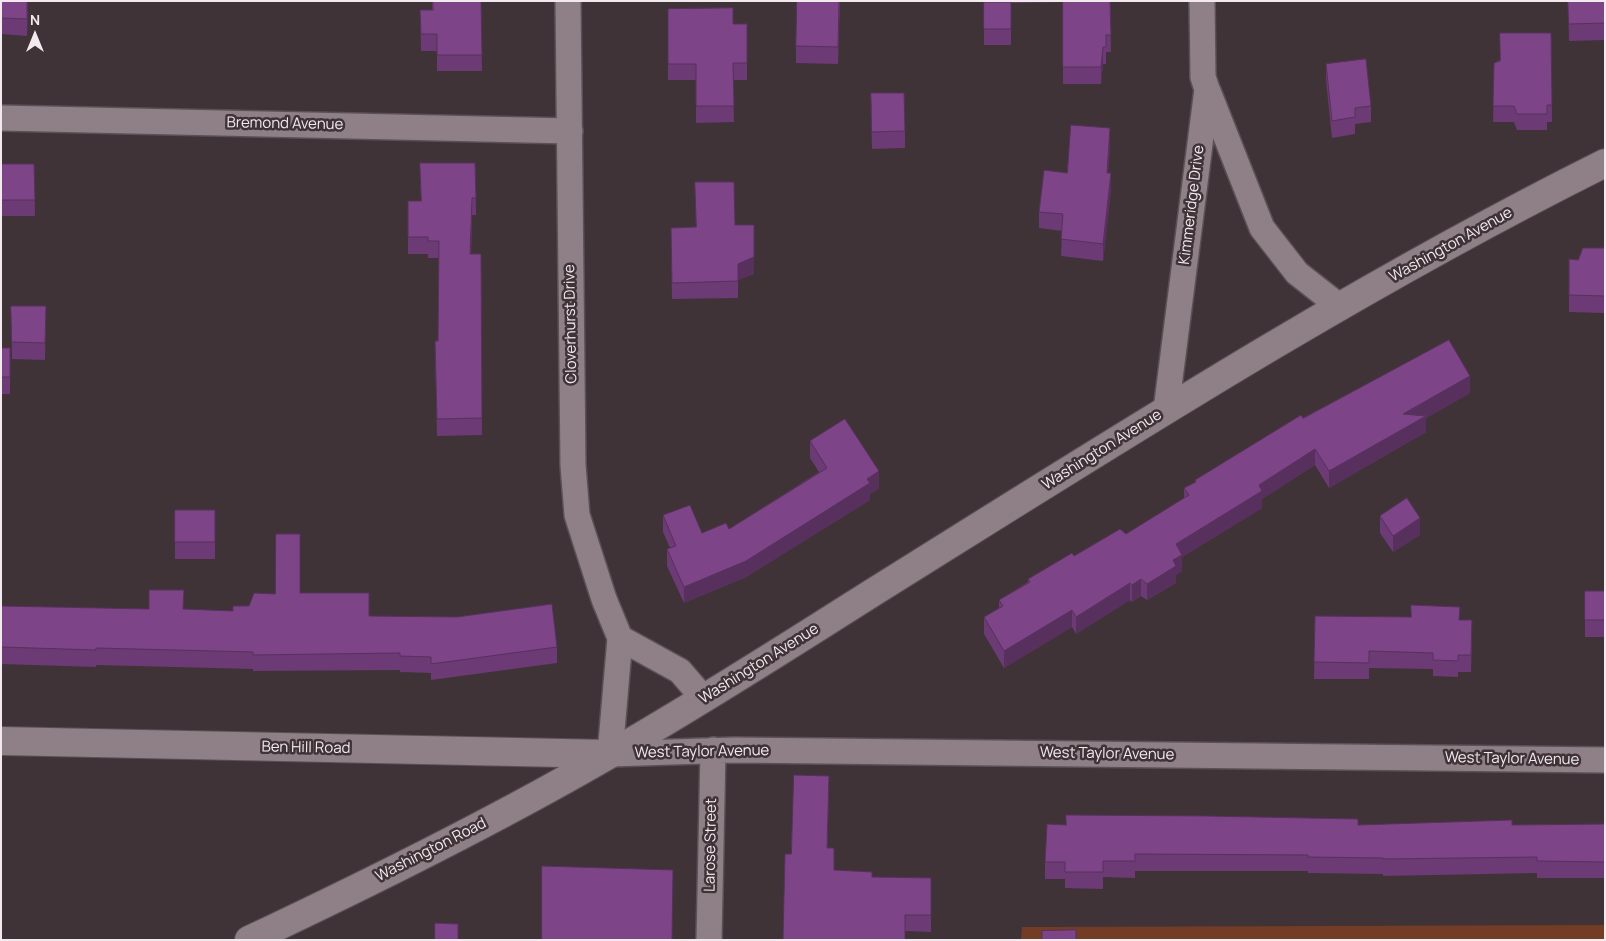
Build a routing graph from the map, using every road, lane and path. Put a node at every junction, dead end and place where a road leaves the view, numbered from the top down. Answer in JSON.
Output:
{"nodes":[{"id":1,"x":568,"y":1,"type":"edge"},
{"id":2,"x":1202,"y":1,"type":"edge"},
{"id":3,"x":1207,"y":89,"type":"junction"},
{"id":4,"x":1,"y":118,"type":"edge"},
{"id":5,"x":570,"y":131,"type":"junction"},
{"id":6,"x":1605,"y":163,"type":"edge"},
{"id":7,"x":1339,"y":306,"type":"junction"},
{"id":8,"x":1166,"y":410,"type":"junction"},
{"id":9,"x":620,"y":638,"type":"junction"},
{"id":10,"x":704,"y":699,"type":"junction"},
{"id":11,"x":1,"y":741,"type":"edge"},
{"id":12,"x":713,"y":750,"type":"junction"},
{"id":13,"x":610,"y":754,"type":"junction"},
{"id":14,"x":1605,"y":760,"type":"edge"},
{"id":15,"x":256,"y":938,"type":"edge"},
{"id":16,"x":709,"y":940,"type":"edge"}],
"edges":[{"from":1,"to":5,"type":"street","name":"Cloverhurst Drive"},
{"from":2,"to":3,"type":"street","name":"Kimmeridge Drive"},
{"from":3,"to":7,"type":"street"},
{"from":3,"to":8,"type":"street","name":"Kimmeridge Drive"},
{"from":4,"to":5,"type":"street","name":"Bremond Avenue"},
{"from":5,"to":9,"type":"street","name":"Cloverhurst Drive"},
{"from":6,"to":7,"type":"street","name":"Washington Avenue"},
{"from":7,"to":8,"type":"street","name":"Washington Avenue"},
{"from":8,"to":10,"type":"street","name":"Washington Avenue"},
{"from":9,"to":10,"type":"street"},
{"from":9,"to":13,"type":"street","name":"Cloverhurst Drive"},
{"from":10,"to":13,"type":"street","name":"Washington Avenue"},
{"from":11,"to":13,"type":"street","name":"Ben Hill Road"},
{"from":12,"to":13,"type":"street","name":"West Taylor Avenue"},
{"from":12,"to":14,"type":"street","name":"West Taylor Avenue"},
{"from":12,"to":16,"type":"street","name":"Larose Street"},
{"from":13,"to":15,"type":"street","name":"Washington Road"}]}
